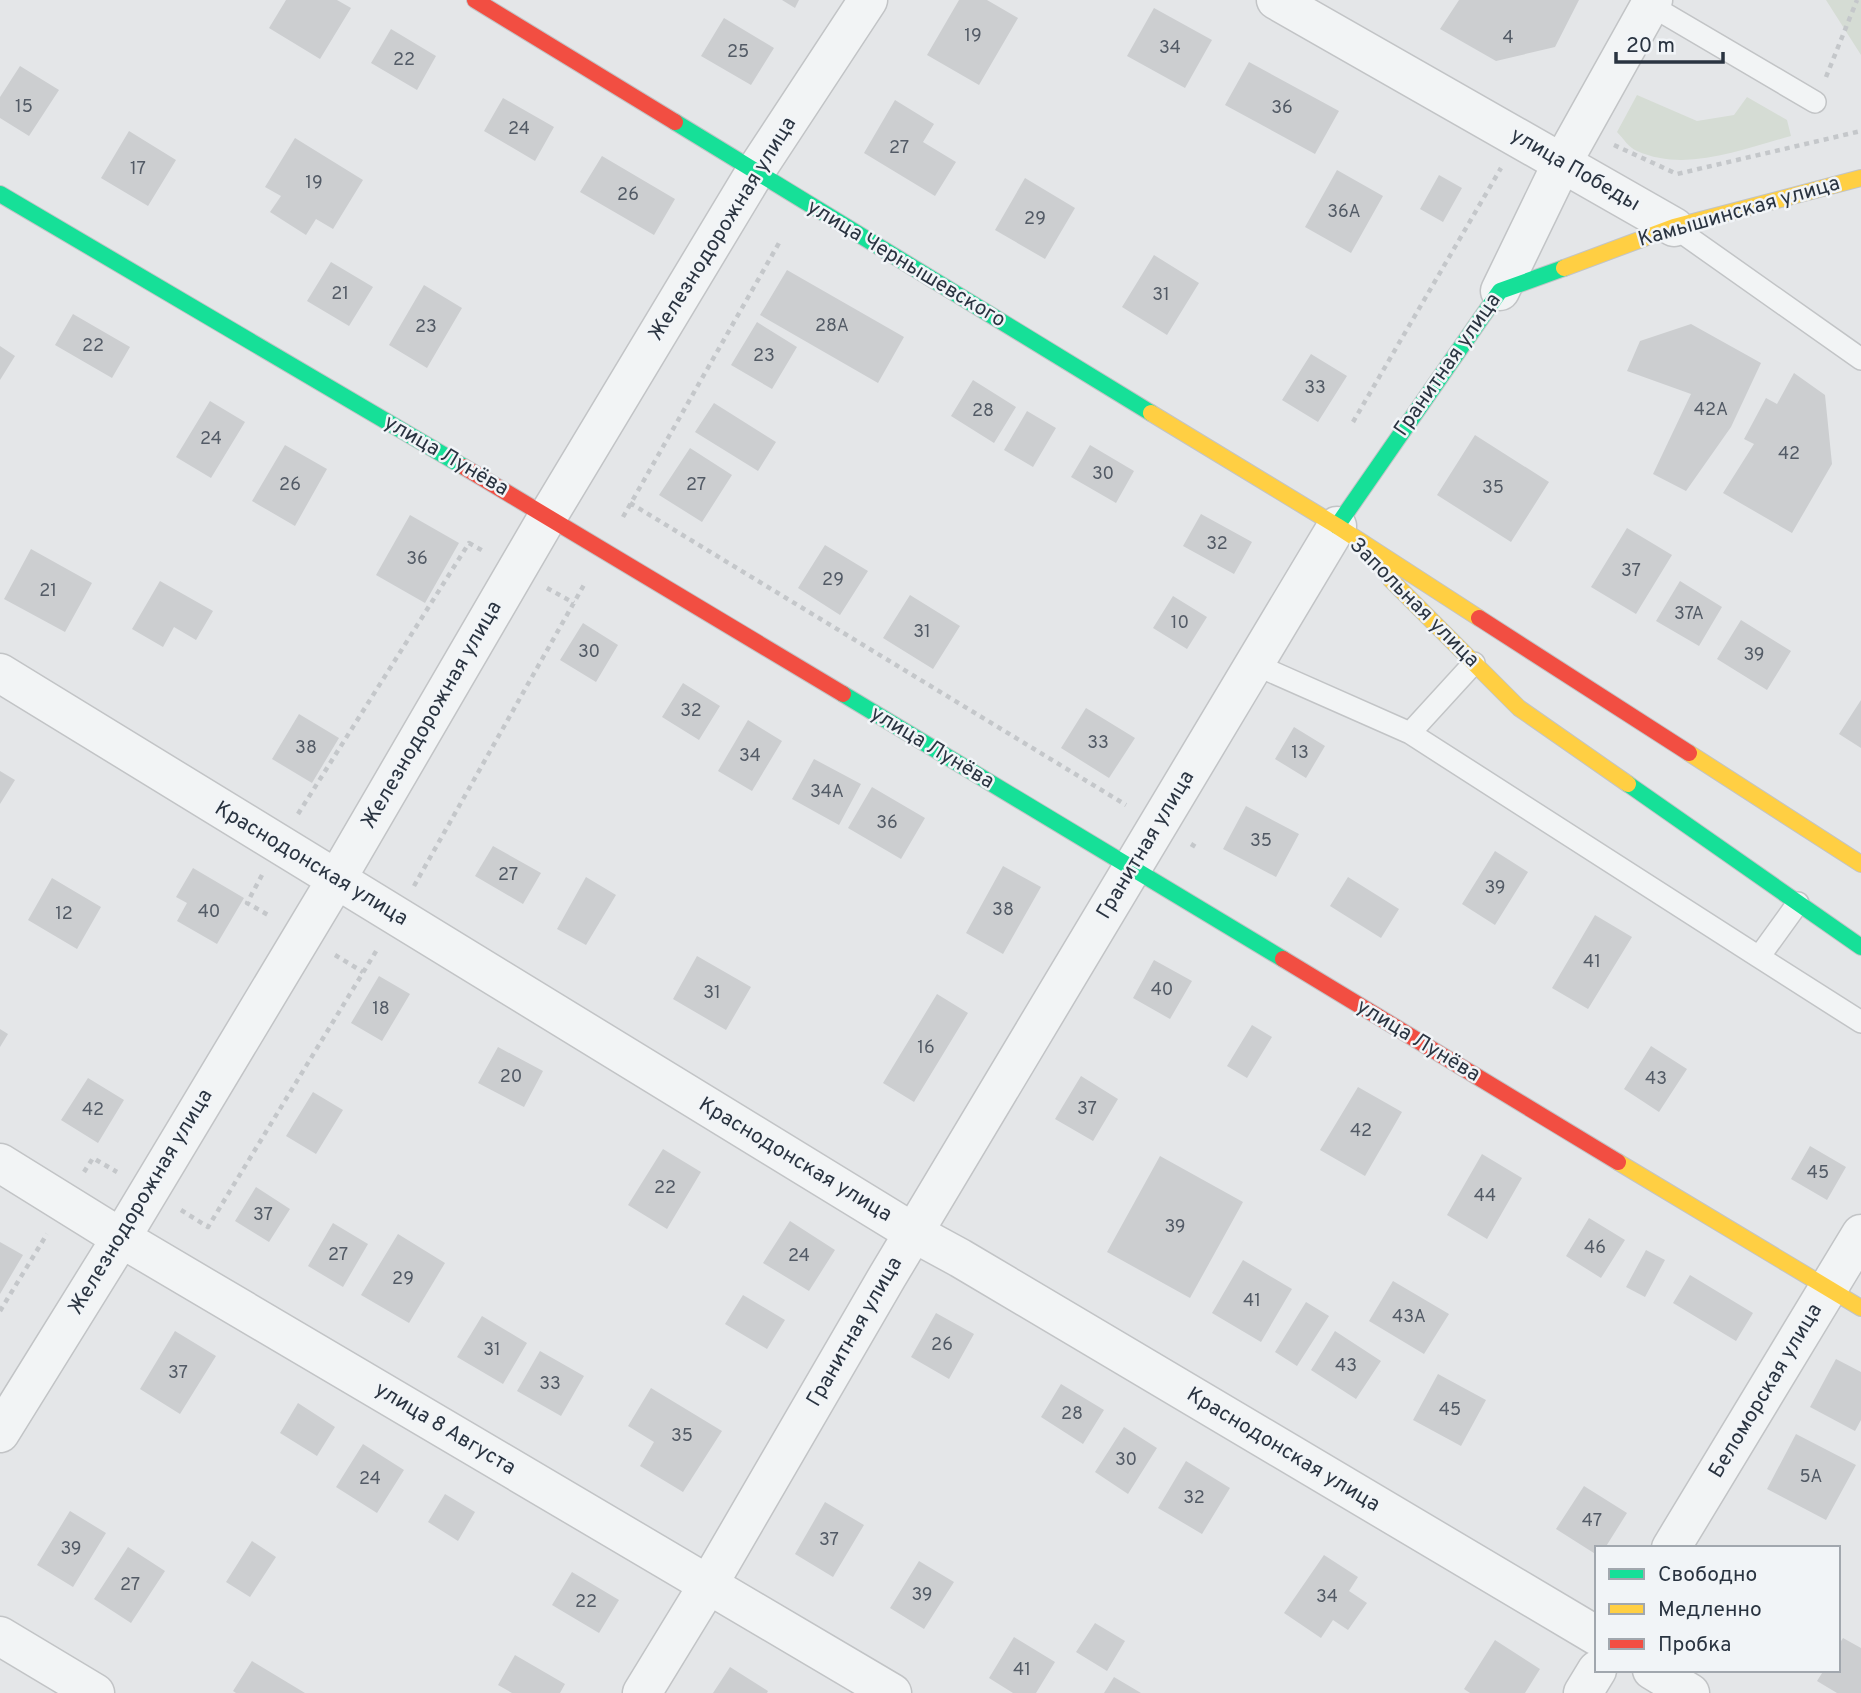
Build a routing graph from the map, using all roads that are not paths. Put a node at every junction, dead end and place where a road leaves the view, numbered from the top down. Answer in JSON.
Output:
{"nodes":[{"id":1,"x":475,"y":0,"type":"edge"},
{"id":2,"x":868,"y":0,"type":"edge"},
{"id":3,"x":1276,"y":0,"type":"edge"},
{"id":4,"x":1652,"y":3,"type":"edge"},
{"id":5,"x":1815,"y":102,"type":"road end"},
{"id":6,"x":1562,"y":163,"type":"junction"},
{"id":7,"x":755,"y":172,"type":"junction"},
{"id":8,"x":1861,"y":178,"type":"edge"},
{"id":9,"x":0,"y":194,"type":"edge"},
{"id":10,"x":1674,"y":227,"type":"junction"},
{"id":11,"x":1500,"y":291,"type":"junction"},
{"id":12,"x":1861,"y":359,"type":"edge"},
{"id":13,"x":548,"y":516,"type":"junction"},
{"id":14,"x":1337,"y":526,"type":"junction"},
{"id":15,"x":1474,"y":663,"type":"junction"},
{"id":16,"x":1254,"y":664,"type":"junction"},
{"id":17,"x":0,"y":673,"type":"edge"},
{"id":18,"x":1410,"y":733,"type":"junction"},
{"id":19,"x":1861,"y":864,"type":"edge"},
{"id":20,"x":1132,"y":868,"type":"junction"},
{"id":21,"x":336,"y":880,"type":"junction"},
{"id":22,"x":1798,"y":903,"type":"junction"},
{"id":23,"x":1861,"y":947,"type":"edge"},
{"id":24,"x":1759,"y":957,"type":"junction"},
{"id":25,"x":1861,"y":1023,"type":"edge"},
{"id":26,"x":0,"y":1163,"type":"edge"},
{"id":27,"x":914,"y":1233,"type":"junction"},
{"id":28,"x":1861,"y":1234,"type":"edge"},
{"id":29,"x":121,"y":1238,"type":"junction"},
{"id":30,"x":1829,"y":1288,"type":"junction"},
{"id":31,"x":1861,"y":1308,"type":"edge"},
{"id":32,"x":0,"y":1433,"type":"edge"},
{"id":33,"x":1672,"y":1546,"type":"edge"},
{"id":34,"x":708,"y":1585,"type":"junction"},
{"id":35,"x":1595,"y":1635,"type":"edge"},
{"id":36,"x":0,"y":1636,"type":"edge"},
{"id":37,"x":1596,"y":1672,"type":"edge"},
{"id":38,"x":1655,"y":1672,"type":"edge"},
{"id":39,"x":95,"y":1693,"type":"edge"},
{"id":40,"x":642,"y":1693,"type":"edge"},
{"id":41,"x":892,"y":1693,"type":"edge"},
{"id":42,"x":1583,"y":1693,"type":"edge"},
{"id":43,"x":1690,"y":1693,"type":"edge"}],
"edges":[{"from":1,"to":7,"type":"street","name":"улица Чернышевского"},
{"from":2,"to":7,"type":"street","name":"Железнодорожная улица"},
{"from":3,"to":6,"type":"street","name":"улица Победы"},
{"from":4,"to":5,"type":"lane"},
{"from":4,"to":6,"type":"street","name":"Гранитная улица"},
{"from":6,"to":10,"type":"street","name":"улица Победы"},
{"from":6,"to":11,"type":"street","name":"Гранитная улица"},
{"from":7,"to":13,"type":"street","name":"Железнодорожная улица"},
{"from":7,"to":14,"type":"street","name":"улица Чернышевского"},
{"from":8,"to":10,"type":"street","name":"Камышинская улица"},
{"from":9,"to":13,"type":"street","name":"улица Лунёва"},
{"from":10,"to":11,"type":"street","name":"Камышинская улица"},
{"from":10,"to":12,"type":"lane","name":"улица Победы"},
{"from":11,"to":14,"type":"street","name":"Гранитная улица"},
{"from":13,"to":20,"type":"street","name":"улица Лунёва"},
{"from":13,"to":21,"type":"street","name":"Железнодорожная улица"},
{"from":14,"to":15,"type":"street","name":"Запольная улица"},
{"from":14,"to":16,"type":"street","name":"Гранитная улица"},
{"from":14,"to":19,"type":"street","name":"Запольная улица"},
{"from":15,"to":18,"type":"lane"},
{"from":15,"to":22,"type":"street","name":"Запольная улица"},
{"from":16,"to":18,"type":"lane"},
{"from":16,"to":20,"type":"street","name":"Гранитная улица"},
{"from":17,"to":21,"type":"street","name":"Краснодонская улица"},
{"from":18,"to":24,"type":"lane"},
{"from":20,"to":27,"type":"street","name":"Гранитная улица"},
{"from":20,"to":30,"type":"street","name":"улица Лунёва"},
{"from":21,"to":27,"type":"street","name":"Краснодонская улица"},
{"from":21,"to":29,"type":"street","name":"Железнодорожная улица"},
{"from":22,"to":23,"type":"street","name":"Запольная улица"},
{"from":22,"to":24,"type":"lane"},
{"from":24,"to":25,"type":"lane"},
{"from":26,"to":29,"type":"street","name":"улица 8 Августа"},
{"from":27,"to":34,"type":"street","name":"Гранитная улица"},
{"from":27,"to":35,"type":"street","name":"Краснодонская улица"},
{"from":28,"to":30,"type":"street","name":"Беломорская улица"},
{"from":29,"to":32,"type":"street","name":"Железнодорожная улица"},
{"from":29,"to":34,"type":"street","name":"улица 8 Августа"},
{"from":30,"to":31,"type":"street","name":"улица Лунёва"},
{"from":30,"to":33,"type":"street","name":"Беломорская улица"},
{"from":34,"to":40,"type":"street","name":"Гранитная улица"},
{"from":34,"to":41,"type":"street","name":"улица 8 Августа"},
{"from":36,"to":39,"type":"street"},
{"from":37,"to":42,"type":"street"},
{"from":38,"to":43,"type":"street"}]}
